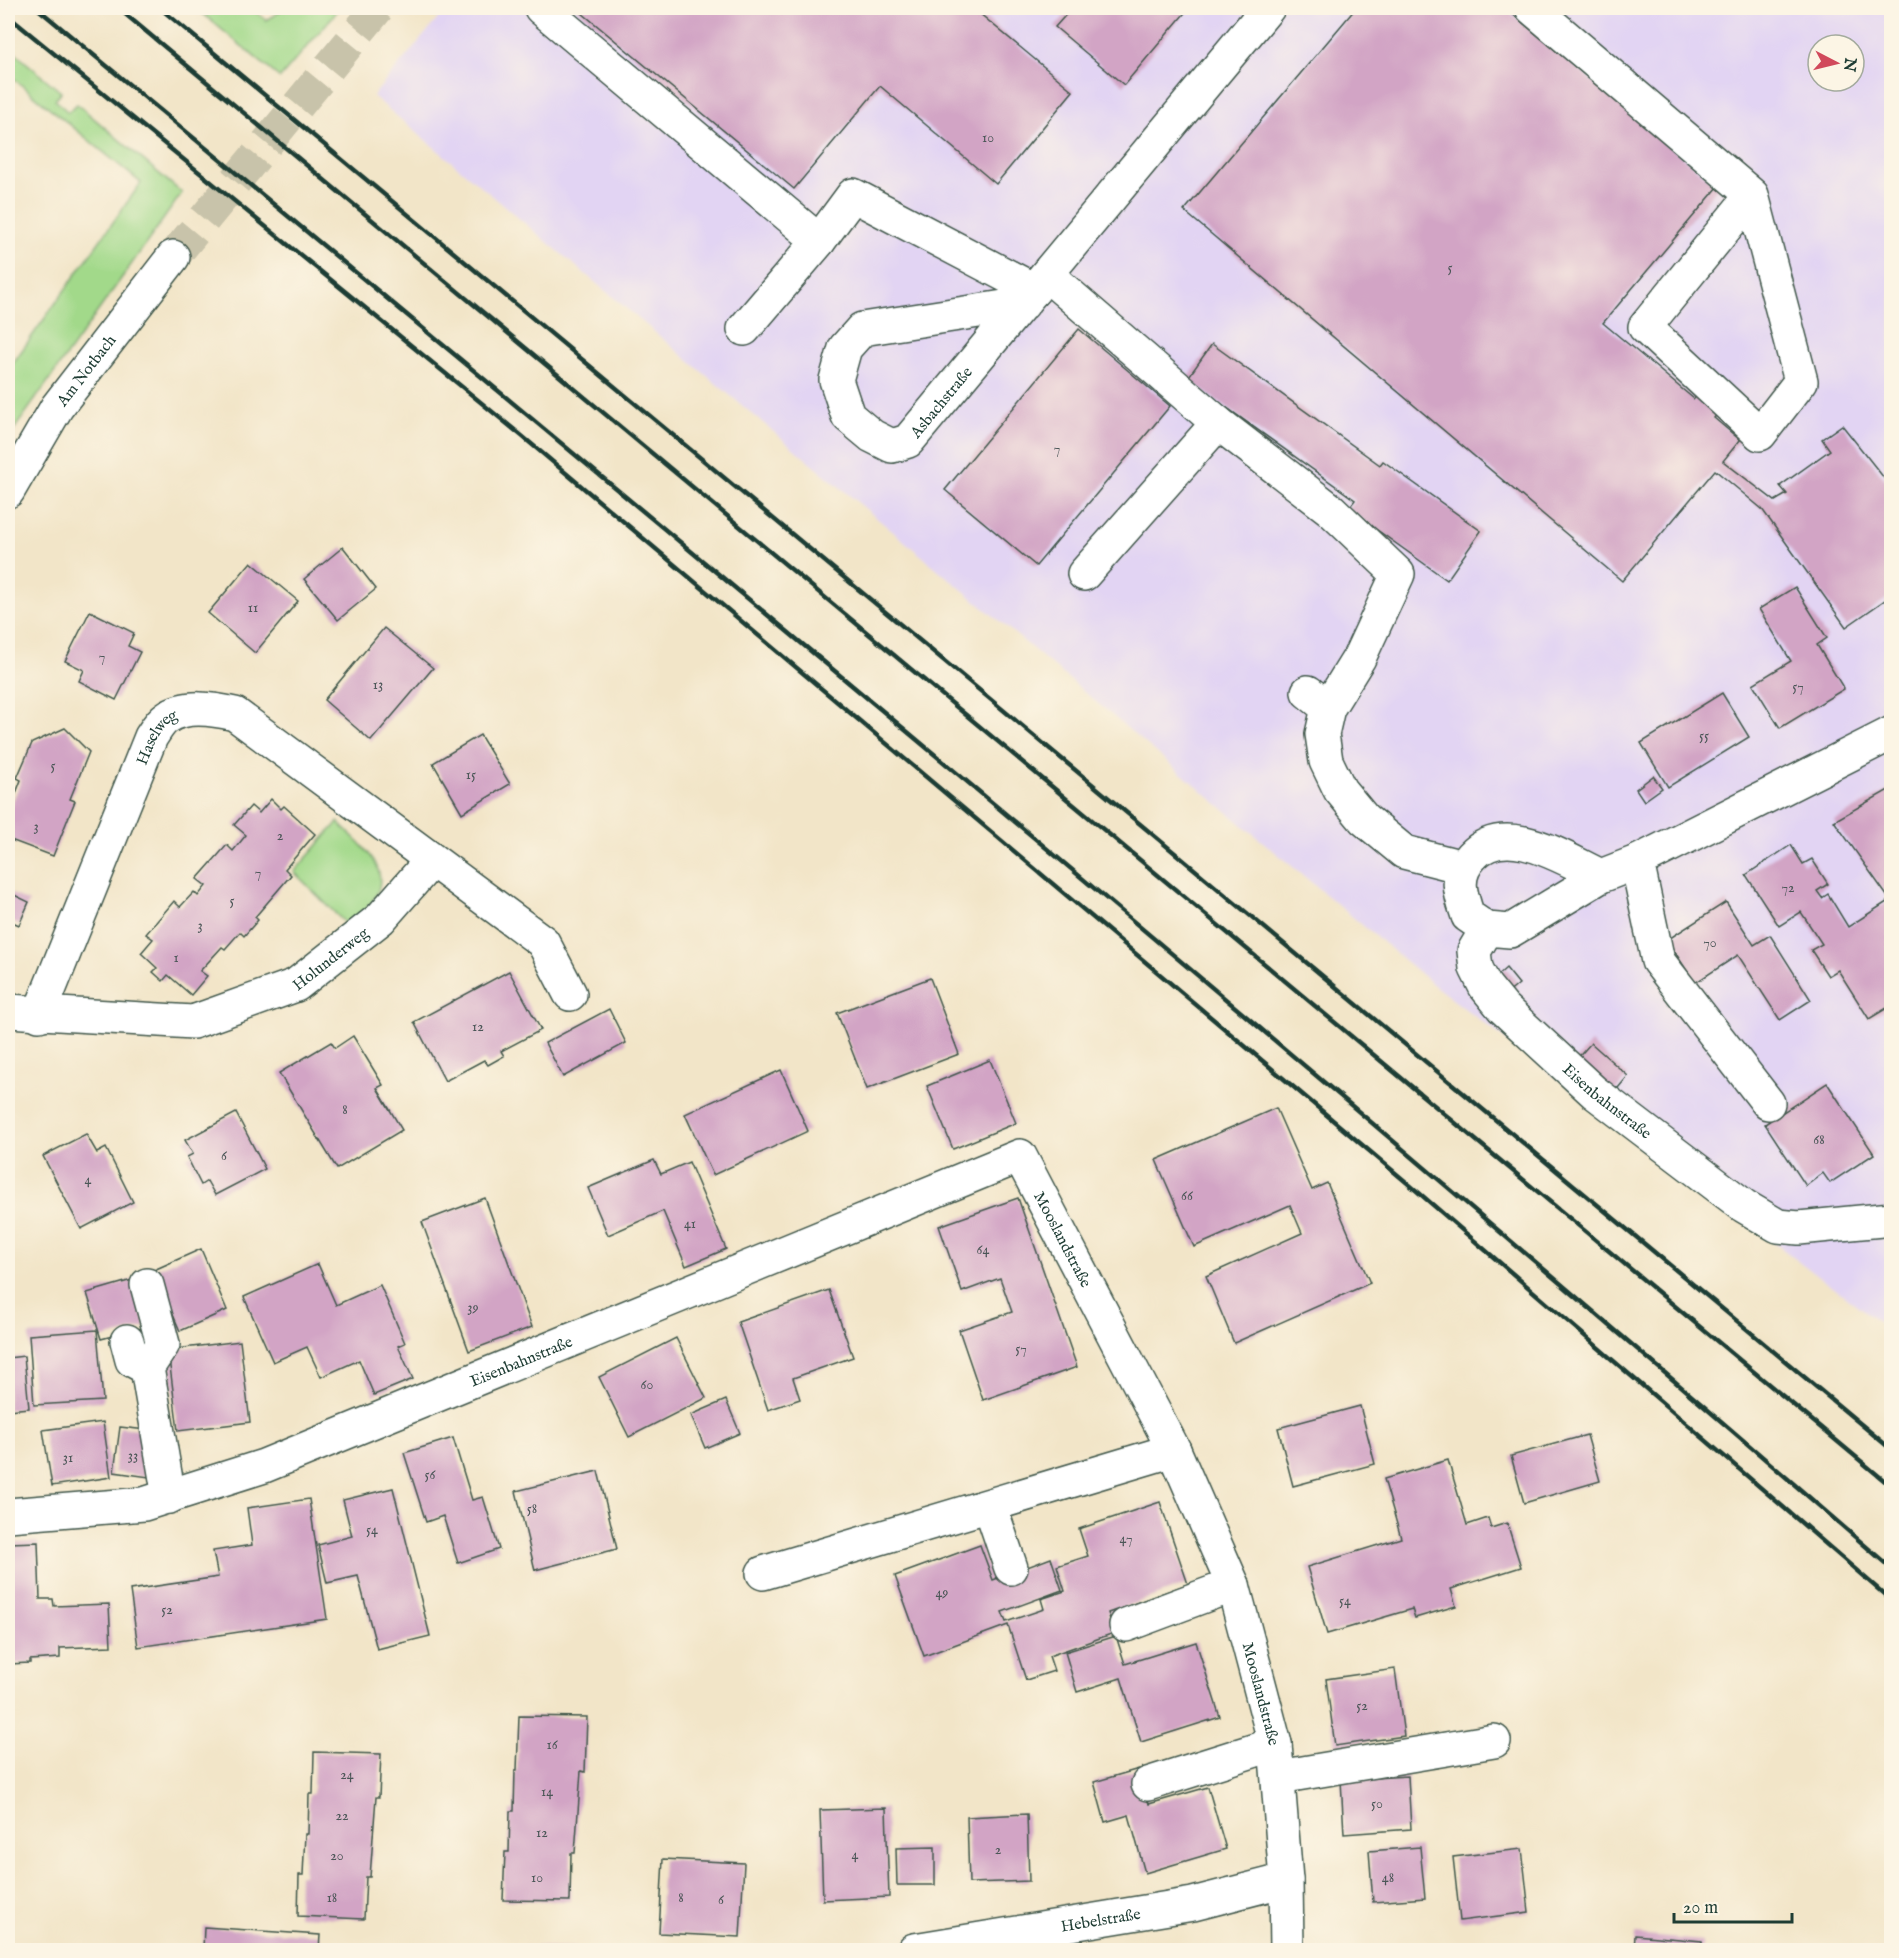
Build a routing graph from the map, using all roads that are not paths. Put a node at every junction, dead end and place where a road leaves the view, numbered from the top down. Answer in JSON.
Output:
{"nodes":[{"id":1,"x":541,"y":8,"type":"edge"},
{"id":2,"x":1268,"y":8,"type":"edge"},
{"id":3,"x":1532,"y":8,"type":"edge"},
{"id":4,"x":1752,"y":195,"type":"junction"},
{"id":5,"x":819,"y":241,"type":"junction"},
{"id":6,"x":174,"y":257,"type":"tunnel mouth"},
{"id":7,"x":1035,"y":290,"type":"junction"},
{"id":8,"x":744,"y":329,"type":"dead end"},
{"id":9,"x":1218,"y":423,"type":"junction"},
{"id":10,"x":8,"y":491,"type":"edge"},
{"id":11,"x":1084,"y":574,"type":"dead end"},
{"id":12,"x":1892,"y":733,"type":"edge"},
{"id":13,"x":431,"y":861,"type":"junction"},
{"id":14,"x":1637,"y":862,"type":"junction"},
{"id":15,"x":1462,"y":867,"type":"junction"},
{"id":16,"x":1601,"y":876,"type":"junction"},
{"id":17,"x":1487,"y":928,"type":"junction"},
{"id":18,"x":570,"y":994,"type":"dead end"},
{"id":19,"x":8,"y":1011,"type":"edge"},
{"id":20,"x":39,"y":1015,"type":"junction"},
{"id":21,"x":1768,"y":1103,"type":"dead end"},
{"id":22,"x":1020,"y":1156,"type":"joint"},
{"id":23,"x":1892,"y":1219,"type":"edge"},
{"id":24,"x":147,"y":1285,"type":"dead end"},
{"id":25,"x":127,"y":1341,"type":"dead end"},
{"id":26,"x":147,"y":1368,"type":"junction"},
{"id":27,"x":1174,"y":1450,"type":"junction"},
{"id":28,"x":169,"y":1497,"type":"junction"},
{"id":29,"x":990,"y":1506,"type":"junction"},
{"id":30,"x":8,"y":1515,"type":"edge"},
{"id":31,"x":1011,"y":1568,"type":"dead end"},
{"id":32,"x":763,"y":1573,"type":"dead end"},
{"id":33,"x":1233,"y":1585,"type":"junction"},
{"id":34,"x":1126,"y":1625,"type":"dead end"},
{"id":35,"x":1494,"y":1742,"type":"dead end"},
{"id":36,"x":1275,"y":1744,"type":"junction"},
{"id":37,"x":1279,"y":1777,"type":"junction"},
{"id":38,"x":1148,"y":1784,"type":"dead end"},
{"id":39,"x":1286,"y":1880,"type":"junction"},
{"id":40,"x":914,"y":1950,"type":"edge"},
{"id":41,"x":1287,"y":1950,"type":"edge"}],
"edges":[{"from":1,"to":5,"type":"street"},
{"from":2,"to":7,"type":"street","name":"Asbachstraße"},
{"from":3,"to":4,"type":"street"},
{"from":4,"to":4,"type":"street"},
{"from":5,"to":7,"type":"street"},
{"from":5,"to":8,"type":"street"},
{"from":6,"to":10,"type":"street","name":"Am Notbach"},
{"from":7,"to":7,"type":"street","name":"Asbachstraße"},
{"from":7,"to":9,"type":"street"},
{"from":9,"to":11,"type":"street"},
{"from":9,"to":15,"type":"street"},
{"from":12,"to":14,"type":"street"},
{"from":13,"to":18,"type":"street"},
{"from":13,"to":20,"type":"street","name":"Holunderweg"},
{"from":13,"to":20,"type":"street","name":"Haselweg"},
{"from":14,"to":16,"type":"street"},
{"from":14,"to":21,"type":"street"},
{"from":15,"to":16,"type":"street"},
{"from":15,"to":17,"type":"street"},
{"from":16,"to":17,"type":"street"},
{"from":17,"to":23,"type":"street","name":"Eisenbahnstraße"},
{"from":19,"to":20,"type":"street","name":"Holunderweg"},
{"from":22,"to":27,"type":"street","name":"Mooslandstraße"},
{"from":22,"to":28,"type":"street","name":"Eisenbahnstraße"},
{"from":24,"to":26,"type":"street"},
{"from":25,"to":26,"type":"street"},
{"from":26,"to":28,"type":"street"},
{"from":27,"to":29,"type":"street"},
{"from":27,"to":33,"type":"street","name":"Mooslandstraße"},
{"from":28,"to":30,"type":"street","name":"Eisenbahnstraße"},
{"from":29,"to":31,"type":"street"},
{"from":29,"to":32,"type":"street"},
{"from":33,"to":34,"type":"street"},
{"from":33,"to":36,"type":"street","name":"Mooslandstraße"},
{"from":35,"to":37,"type":"street"},
{"from":36,"to":37,"type":"street","name":"Mooslandstraße"},
{"from":36,"to":38,"type":"street"},
{"from":37,"to":39,"type":"street","name":"Mooslandstraße"},
{"from":39,"to":40,"type":"street","name":"Hebelstraße"},
{"from":39,"to":41,"type":"street","name":"Mooslandstraße"}]}
